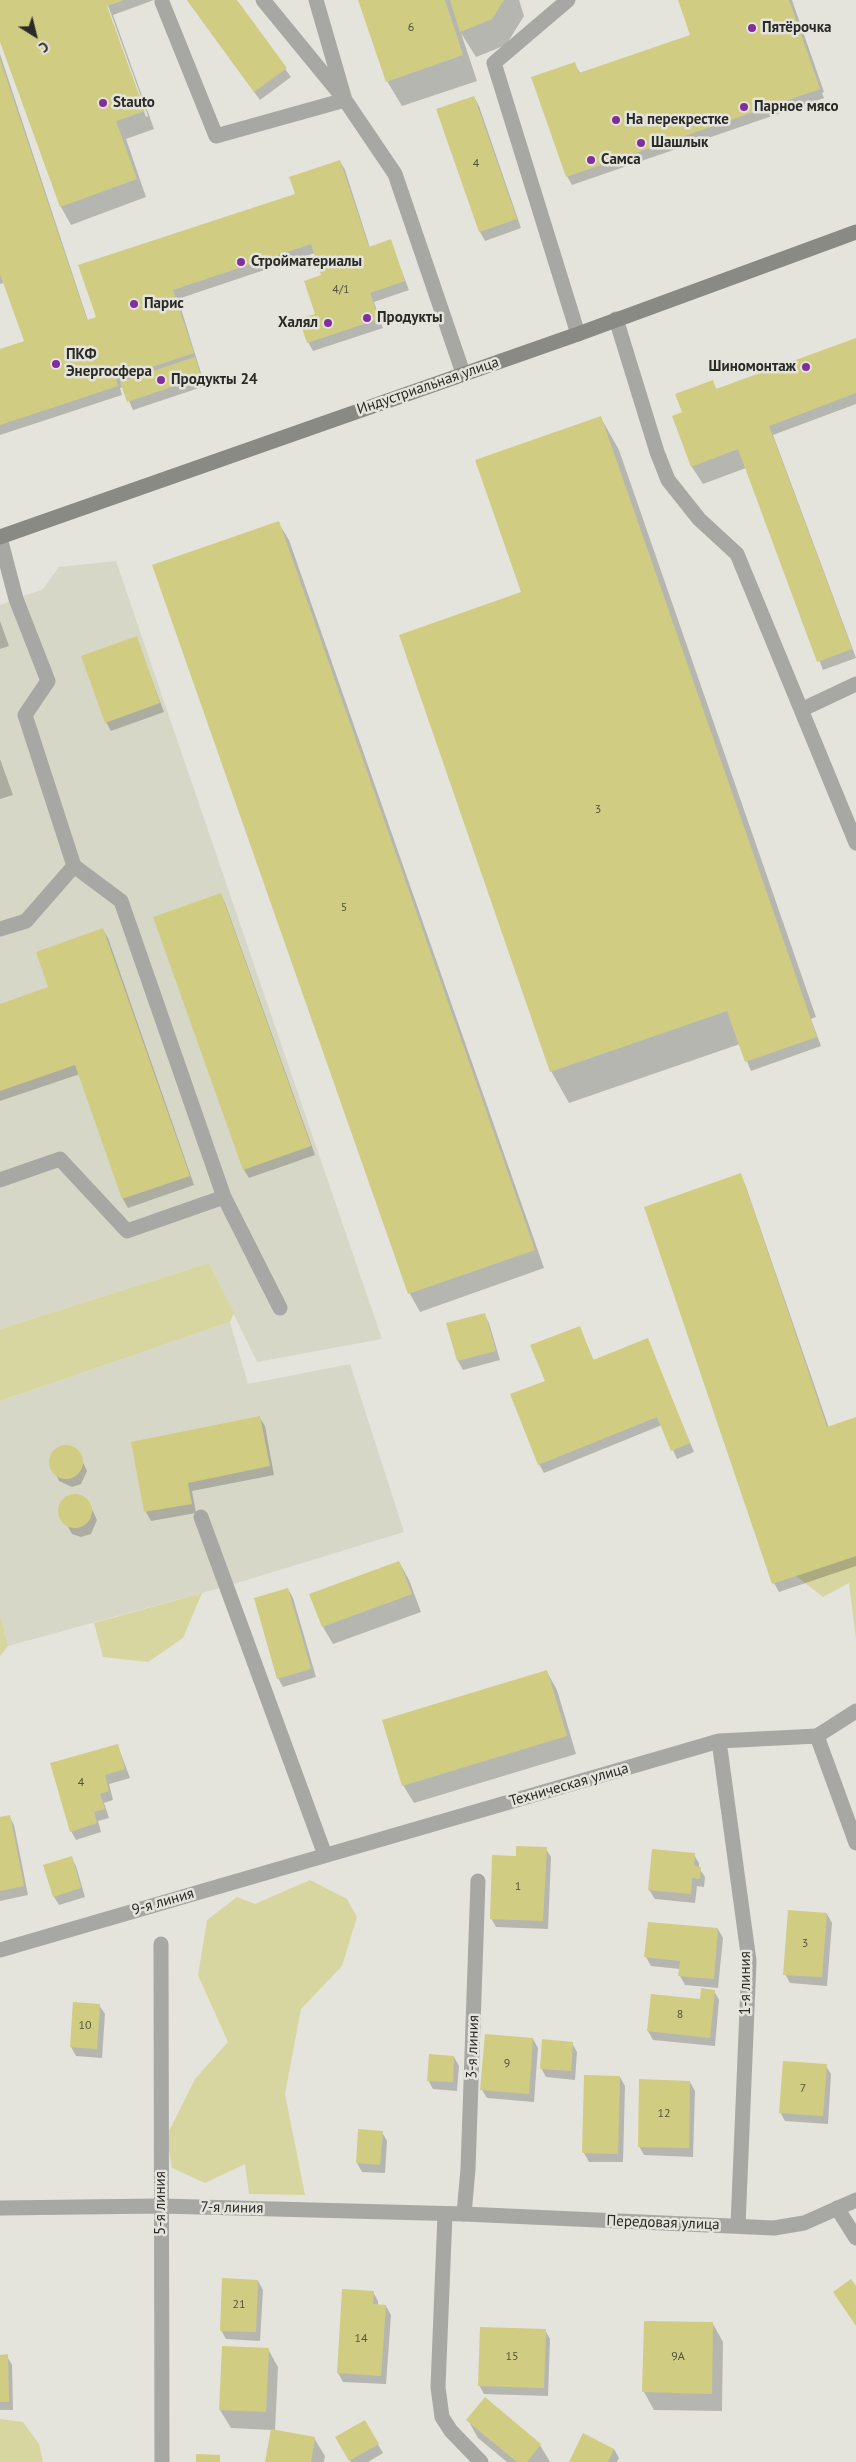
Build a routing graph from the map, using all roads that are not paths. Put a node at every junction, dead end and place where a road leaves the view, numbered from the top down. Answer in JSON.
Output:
{"nodes":[{"id":1,"x":263,"y":0,"type":"edge"},
{"id":2,"x":316,"y":0,"type":"edge"},
{"id":3,"x":568,"y":0,"type":"edge"},
{"id":4,"x":162,"y":2,"type":"dead end"},
{"id":5,"x":345,"y":100,"type":"junction"},
{"id":6,"x":856,"y":232,"type":"edge"},
{"id":7,"x":616,"y":320,"type":"junction"},
{"id":8,"x":578,"y":334,"type":"junction"},
{"id":9,"x":464,"y":373,"type":"junction"},
{"id":10,"x":0,"y":538,"type":"edge"},
{"id":11,"x":856,"y":684,"type":"edge"},
{"id":12,"x":803,"y":709,"type":"junction"},
{"id":13,"x":856,"y":843,"type":"edge"},
{"id":14,"x":74,"y":866,"type":"junction"},
{"id":15,"x":0,"y":929,"type":"edge"},
{"id":16,"x":0,"y":1180,"type":"edge"},
{"id":17,"x":224,"y":1197,"type":"junction"},
{"id":18,"x":280,"y":1308,"type":"dead end"},
{"id":19,"x":201,"y":1517,"type":"dead end"},
{"id":20,"x":856,"y":1710,"type":"edge"},
{"id":21,"x":817,"y":1736,"type":"junction"},
{"id":22,"x":719,"y":1741,"type":"junction"},
{"id":23,"x":856,"y":1843,"type":"edge"},
{"id":24,"x":325,"y":1855,"type":"junction"},
{"id":25,"x":478,"y":1880,"type":"dead end"},
{"id":26,"x":161,"y":1944,"type":"dead end"},
{"id":27,"x":0,"y":1950,"type":"edge"},
{"id":28,"x":856,"y":2200,"type":"edge"},
{"id":29,"x":162,"y":2206,"type":"junction"},
{"id":30,"x":0,"y":2208,"type":"edge"},
{"id":31,"x":837,"y":2208,"type":"junction"},
{"id":32,"x":445,"y":2214,"type":"junction"},
{"id":33,"x":464,"y":2214,"type":"junction"},
{"id":34,"x":738,"y":2226,"type":"junction"},
{"id":35,"x":856,"y":2238,"type":"edge"},
{"id":36,"x":162,"y":2462,"type":"edge"},
{"id":37,"x":481,"y":2462,"type":"edge"}],
"edges":[{"from":1,"to":5,"type":"street"},
{"from":2,"to":5,"type":"street"},
{"from":3,"to":8,"type":"street"},
{"from":4,"to":5,"type":"street"},
{"from":5,"to":9,"type":"street"},
{"from":6,"to":7,"type":"main road","name":"Индустриальная улица"},
{"from":7,"to":8,"type":"main road","name":"Индустриальная улица"},
{"from":7,"to":12,"type":"street"},
{"from":8,"to":9,"type":"main road","name":"Индустриальная улица"},
{"from":9,"to":10,"type":"main road","name":"Индустриальная улица"},
{"from":10,"to":14,"type":"street"},
{"from":11,"to":12,"type":"street"},
{"from":12,"to":13,"type":"street"},
{"from":14,"to":15,"type":"street"},
{"from":14,"to":17,"type":"street"},
{"from":16,"to":17,"type":"street"},
{"from":17,"to":18,"type":"street"},
{"from":19,"to":24,"type":"street"},
{"from":20,"to":21,"type":"street"},
{"from":21,"to":22,"type":"street","name":"Техническая улица"},
{"from":21,"to":23,"type":"street"},
{"from":22,"to":24,"type":"street","name":"Техническая улица"},
{"from":22,"to":34,"type":"street","name":"1-я линия"},
{"from":24,"to":27,"type":"street","name":"9-я линия"},
{"from":25,"to":33,"type":"street","name":"3-я линия"},
{"from":26,"to":29,"type":"street","name":"5-я линия"},
{"from":28,"to":31,"type":"street","name":"Передовая улица"},
{"from":29,"to":30,"type":"street","name":"7-я линия"},
{"from":29,"to":32,"type":"street","name":"7-я линия"},
{"from":29,"to":36,"type":"street","name":"5-я линия"},
{"from":31,"to":34,"type":"street","name":"Передовая улица"},
{"from":31,"to":35,"type":"street"},
{"from":32,"to":33,"type":"street","name":"7-я линия"},
{"from":32,"to":37,"type":"street"},
{"from":33,"to":34,"type":"street","name":"Передовая улица"}]}
